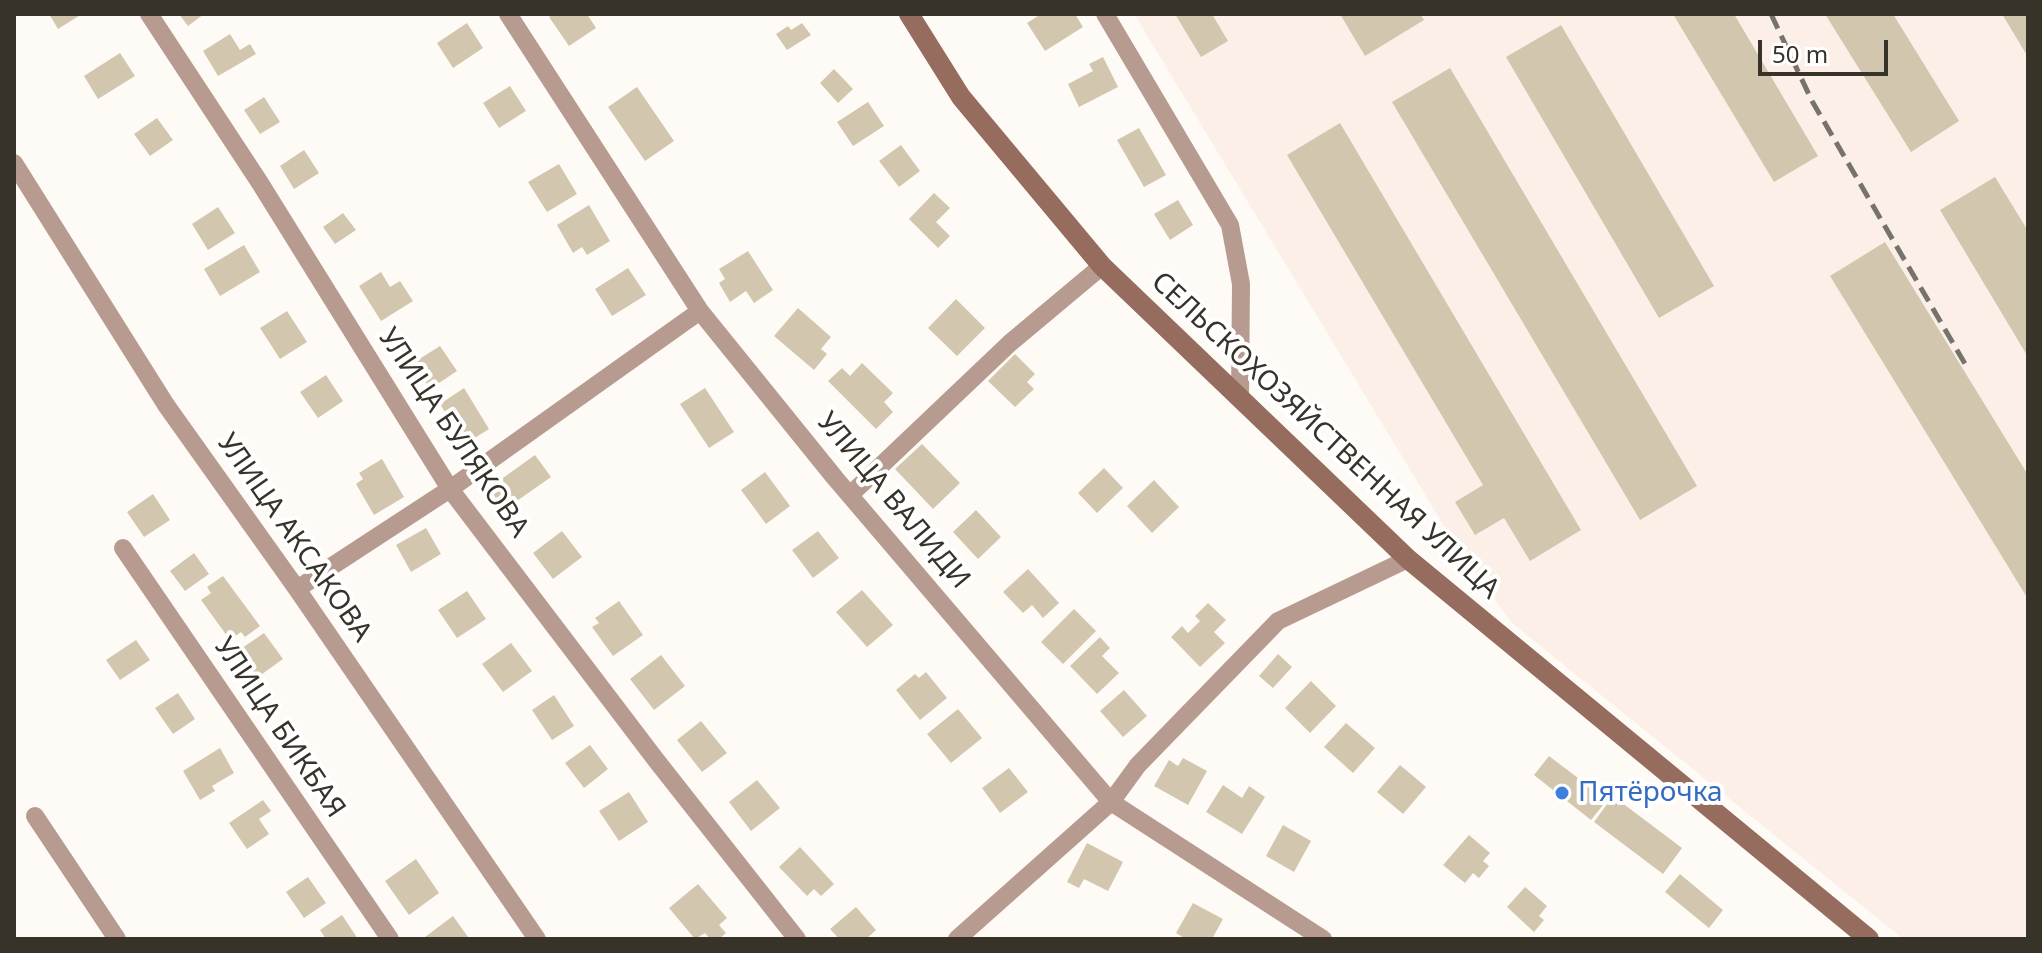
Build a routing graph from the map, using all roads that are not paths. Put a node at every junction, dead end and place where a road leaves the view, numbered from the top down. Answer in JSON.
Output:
{"nodes":[{"id":1,"x":149,"y":14,"type":"edge"},
{"id":2,"x":508,"y":14,"type":"edge"},
{"id":3,"x":909,"y":14,"type":"edge"},
{"id":4,"x":1105,"y":14,"type":"edge"},
{"id":5,"x":14,"y":163,"type":"edge"},
{"id":6,"x":1102,"y":266,"type":"junction"},
{"id":7,"x":700,"y":311,"type":"junction"},
{"id":8,"x":1240,"y":397,"type":"junction"},
{"id":9,"x":450,"y":489,"type":"junction"},
{"id":10,"x":850,"y":495,"type":"junction"},
{"id":11,"x":123,"y":548,"type":"dead end"},
{"id":12,"x":1408,"y":559,"type":"junction"},
{"id":13,"x":297,"y":589,"type":"junction"},
{"id":14,"x":1111,"y":802,"type":"junction"},
{"id":15,"x":35,"y":816,"type":"dead end"},
{"id":16,"x":1856,"y":935,"type":"edge"},
{"id":17,"x":117,"y":939,"type":"edge"},
{"id":18,"x":390,"y":939,"type":"edge"},
{"id":19,"x":537,"y":939,"type":"edge"},
{"id":20,"x":797,"y":939,"type":"edge"},
{"id":21,"x":957,"y":939,"type":"edge"},
{"id":22,"x":1323,"y":939,"type":"edge"}],
"edges":[{"from":1,"to":9,"type":"street","name":"УЛИЦА БУЛЯКОВА"},
{"from":2,"to":7,"type":"street","name":"УЛИЦА ВАЛИДИ"},
{"from":3,"to":6,"type":"main road","name":"СЕЛЬСКОХОЗЯЙСТВЕННАЯ УЛИЦА"},
{"from":4,"to":8,"type":"street"},
{"from":5,"to":13,"type":"street","name":"УЛИЦА АКСАКОВА"},
{"from":6,"to":8,"type":"main road","name":"СЕЛЬСКОХОЗЯЙСТВЕННАЯ УЛИЦА"},
{"from":6,"to":10,"type":"street"},
{"from":7,"to":9,"type":"street"},
{"from":7,"to":10,"type":"street","name":"УЛИЦА ВАЛИДИ"},
{"from":8,"to":12,"type":"main road","name":"СЕЛЬСКОХОЗЯЙСТВЕННАЯ УЛИЦА"},
{"from":9,"to":13,"type":"street"},
{"from":9,"to":20,"type":"street","name":"УЛИЦА БУЛЯКОВА"},
{"from":10,"to":14,"type":"street","name":"УЛИЦА ВАЛИДИ"},
{"from":11,"to":18,"type":"street","name":"УЛИЦА БИКБАЯ"},
{"from":12,"to":14,"type":"street"},
{"from":12,"to":16,"type":"main road","name":"СЕЛЬСКОХОЗЯЙСТВЕННАЯ УЛИЦА"},
{"from":13,"to":19,"type":"street","name":"УЛИЦА АКСАКОВА"},
{"from":14,"to":21,"type":"street"},
{"from":14,"to":22,"type":"street","name":"УЛИЦА ВАЛИДИ"},
{"from":15,"to":17,"type":"street"}]}
